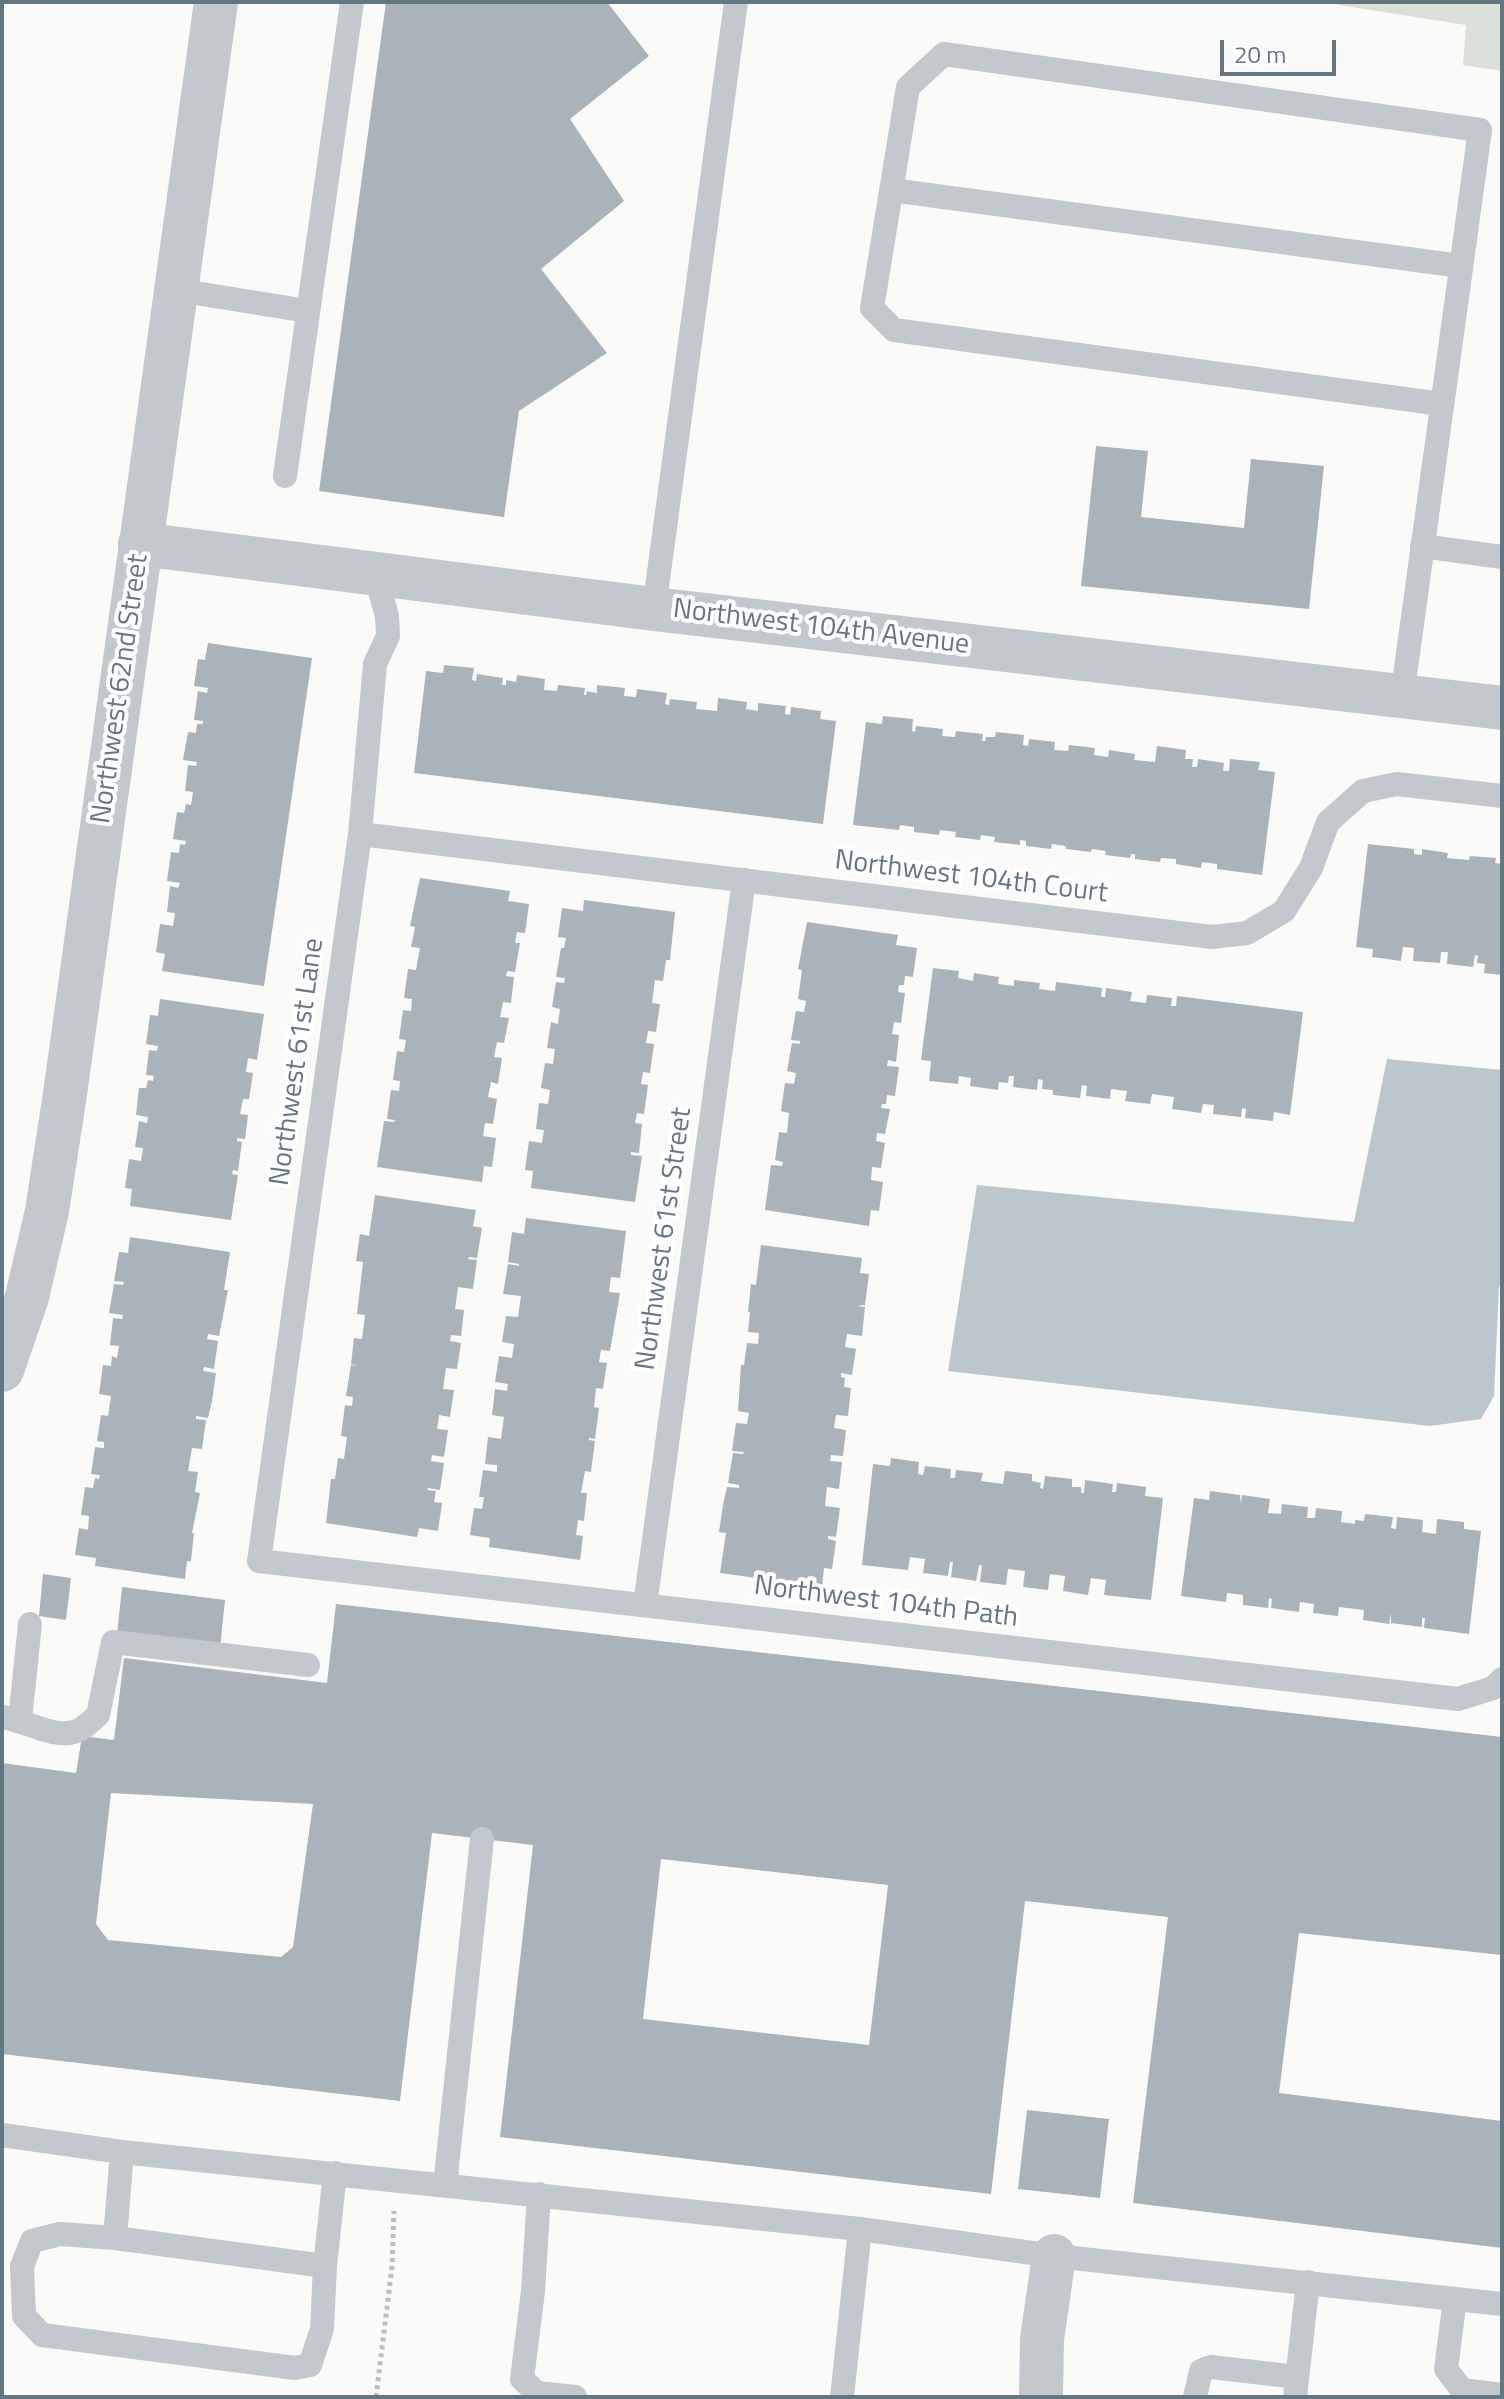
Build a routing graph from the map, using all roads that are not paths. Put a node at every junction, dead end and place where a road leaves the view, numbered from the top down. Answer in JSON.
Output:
{"nodes":[{"id":1,"x":216,"y":2,"type":"edge"},
{"id":2,"x":352,"y":2,"type":"edge"},
{"id":3,"x":736,"y":2,"type":"edge"},
{"id":4,"x":891,"y":190,"type":"junction"},
{"id":5,"x":1461,"y":266,"type":"junction"},
{"id":6,"x":177,"y":290,"type":"junction"},
{"id":7,"x":307,"y":311,"type":"junction"},
{"id":8,"x":1442,"y":404,"type":"junction"},
{"id":9,"x":285,"y":476,"type":"dead end"},
{"id":10,"x":140,"y":544,"type":"junction"},
{"id":11,"x":1422,"y":546,"type":"junction"},
{"id":12,"x":1502,"y":557,"type":"edge"},
{"id":13,"x":375,"y":573,"type":"junction"},
{"id":14,"x":654,"y":609,"type":"junction"},
{"id":15,"x":1402,"y":697,"type":"junction"},
{"id":16,"x":1502,"y":708,"type":"edge"},
{"id":17,"x":1502,"y":796,"type":"edge"},
{"id":18,"x":360,"y":834,"type":"junction"},
{"id":19,"x":744,"y":880,"type":"junction"},
{"id":20,"x":2,"y":1370,"type":"edge"},
{"id":21,"x":259,"y":1561,"type":"joint"},
{"id":22,"x":645,"y":1605,"type":"junction"},
{"id":23,"x":30,"y":1624,"type":"dead end"},
{"id":24,"x":308,"y":1665,"type":"dead end"},
{"id":25,"x":1502,"y":1679,"type":"edge"},
{"id":26,"x":11,"y":1718,"type":"edge"},
{"id":27,"x":482,"y":1839,"type":"dead end"},
{"id":28,"x":2,"y":2135,"type":"edge"},
{"id":29,"x":122,"y":2152,"type":"junction"},
{"id":30,"x":335,"y":2173,"type":"junction"},
{"id":31,"x":445,"y":2185,"type":"junction"},
{"id":32,"x":539,"y":2194,"type":"junction"},
{"id":33,"x":860,"y":2229,"type":"junction"},
{"id":34,"x":115,"y":2238,"type":"junction"},
{"id":35,"x":1054,"y":2256,"type":"junction"},
{"id":36,"x":325,"y":2266,"type":"junction"},
{"id":37,"x":1308,"y":2282,"type":"junction"},
{"id":38,"x":1455,"y":2299,"type":"junction"},
{"id":39,"x":1502,"y":2304,"type":"edge"},
{"id":40,"x":1296,"y":2387,"type":"edge"},
{"id":41,"x":1502,"y":2395,"type":"edge"},
{"id":42,"x":575,"y":2397,"type":"edge"},
{"id":43,"x":842,"y":2397,"type":"edge"},
{"id":44,"x":1041,"y":2397,"type":"edge"},
{"id":45,"x":1195,"y":2397,"type":"edge"}],
"edges":[{"from":1,"to":6,"type":"street","name":"Northwest 62nd Street"},
{"from":2,"to":7,"type":"lane"},
{"from":3,"to":14,"type":"lane"},
{"from":4,"to":5,"type":"lane"},
{"from":4,"to":5,"type":"lane"},
{"from":4,"to":8,"type":"lane"},
{"from":5,"to":8,"type":"lane"},
{"from":6,"to":7,"type":"lane"},
{"from":6,"to":10,"type":"street","name":"Northwest 62nd Street"},
{"from":7,"to":9,"type":"lane"},
{"from":8,"to":11,"type":"lane"},
{"from":10,"to":13,"type":"street","name":"Northwest 104th Avenue"},
{"from":10,"to":20,"type":"street","name":"Northwest 62nd Street"},
{"from":11,"to":12,"type":"lane"},
{"from":11,"to":15,"type":"lane"},
{"from":13,"to":14,"type":"street","name":"Northwest 104th Avenue"},
{"from":13,"to":18,"type":"lane","name":"Northwest 61st Lane"},
{"from":14,"to":15,"type":"street","name":"Northwest 104th Avenue"},
{"from":15,"to":16,"type":"street","name":"Northwest 104th Avenue"},
{"from":17,"to":19,"type":"lane","name":"Northwest 104th Court"},
{"from":18,"to":19,"type":"lane","name":"Northwest 104th Court"},
{"from":18,"to":21,"type":"lane","name":"Northwest 61st Lane"},
{"from":19,"to":22,"type":"lane","name":"Northwest 61st Street"},
{"from":21,"to":22,"type":"lane","name":"Northwest 104th Path"},
{"from":22,"to":25,"type":"lane","name":"Northwest 104th Path"},
{"from":23,"to":26,"type":"lane"},
{"from":24,"to":26,"type":"lane"},
{"from":27,"to":31,"type":"lane"},
{"from":28,"to":29,"type":"lane"},
{"from":29,"to":30,"type":"lane"},
{"from":29,"to":34,"type":"lane"},
{"from":30,"to":31,"type":"lane"},
{"from":30,"to":36,"type":"lane"},
{"from":31,"to":32,"type":"lane"},
{"from":32,"to":33,"type":"lane"},
{"from":32,"to":42,"type":"lane"},
{"from":33,"to":35,"type":"lane"},
{"from":33,"to":43,"type":"lane"},
{"from":34,"to":36,"type":"lane"},
{"from":34,"to":36,"type":"lane"},
{"from":35,"to":37,"type":"lane"},
{"from":35,"to":44,"type":"street"},
{"from":37,"to":38,"type":"lane"},
{"from":37,"to":40,"type":"lane"},
{"from":38,"to":39,"type":"lane"},
{"from":38,"to":41,"type":"lane"},
{"from":40,"to":45,"type":"lane"}]}
